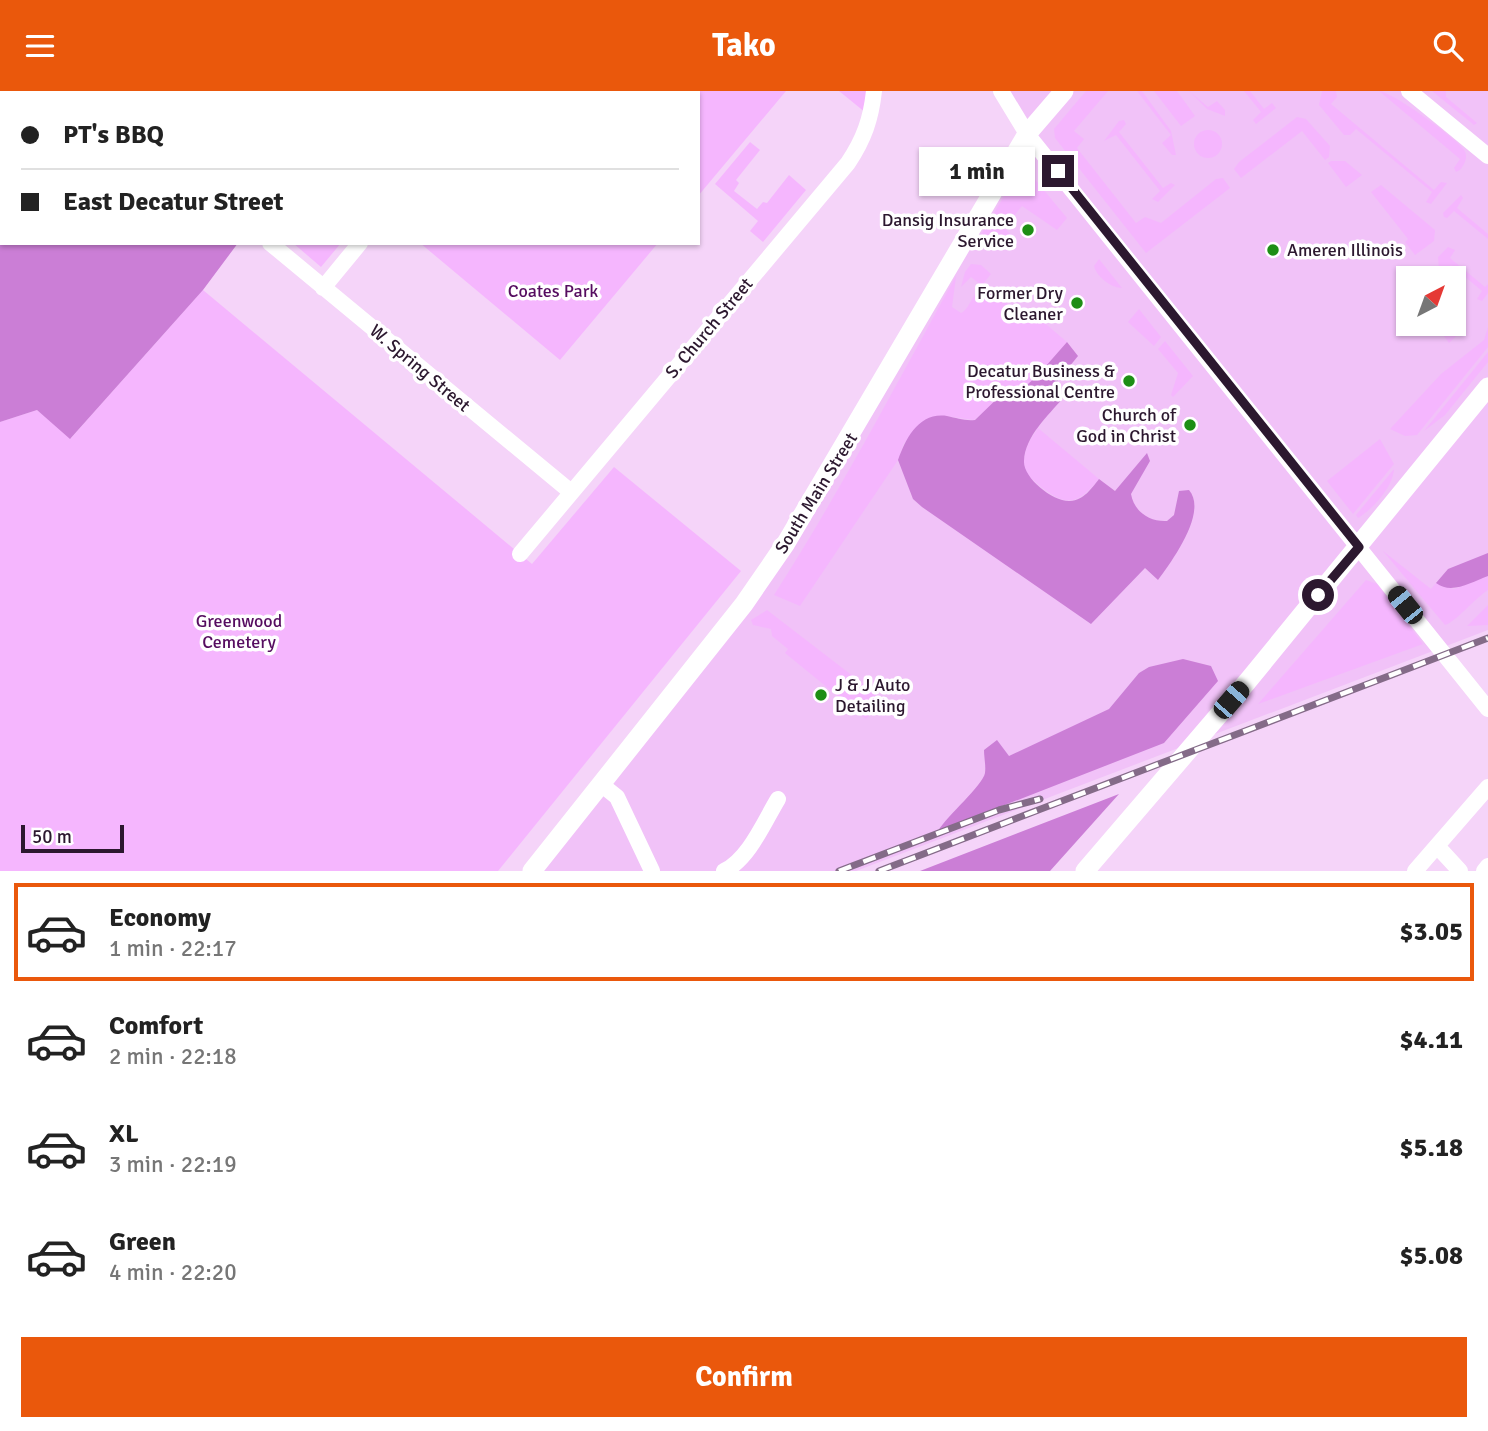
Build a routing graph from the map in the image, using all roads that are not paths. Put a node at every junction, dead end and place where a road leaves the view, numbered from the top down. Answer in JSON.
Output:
{"nodes":[{"id":1,"x":874,"y":91,"type":"edge"},
{"id":2,"x":1002,"y":91,"type":"edge"},
{"id":3,"x":1064,"y":91,"type":"edge"},
{"id":4,"x":1409,"y":91,"type":"edge"},
{"id":5,"x":1027,"y":134,"type":"junction"},
{"id":6,"x":1488,"y":156,"type":"edge"},
{"id":7,"x":272,"y":245,"type":"edge"},
{"id":8,"x":358,"y":245,"type":"edge"},
{"id":9,"x":323,"y":288,"type":"junction"},
{"id":10,"x":1488,"y":387,"type":"edge"},
{"id":11,"x":570,"y":492,"type":"junction"},
{"id":12,"x":1359,"y":547,"type":"junction"},
{"id":13,"x":520,"y":554,"type":"dead end"},
{"id":14,"x":1488,"y":709,"type":"edge"},
{"id":15,"x":602,"y":785,"type":"junction"},
{"id":16,"x":1488,"y":787,"type":"edge"},
{"id":17,"x":778,"y":799,"type":"dead end"},
{"id":18,"x":1437,"y":846,"type":"junction"},
{"id":19,"x":1488,"y":866,"type":"edge"},
{"id":20,"x":532,"y":871,"type":"edge"},
{"id":21,"x":652,"y":871,"type":"edge"},
{"id":22,"x":724,"y":871,"type":"edge"},
{"id":23,"x":1085,"y":871,"type":"edge"},
{"id":24,"x":1415,"y":871,"type":"edge"},
{"id":25,"x":1461,"y":871,"type":"edge"},
{"id":26,"x":1484,"y":871,"type":"edge"}],
"edges":[{"from":1,"to":11,"type":"street","name":"S. Church Street"},
{"from":2,"to":5,"type":"street"},
{"from":3,"to":5,"type":"main road","name":"South Main Street"},
{"from":4,"to":6,"type":"street"},
{"from":5,"to":12,"type":"street"},
{"from":5,"to":15,"type":"main road","name":"South Main Street"},
{"from":7,"to":9,"type":"street","name":"W. Spring Street"},
{"from":8,"to":9,"type":"street"},
{"from":9,"to":11,"type":"street","name":"W. Spring Street"},
{"from":10,"to":12,"type":"main road"},
{"from":11,"to":13,"type":"street","name":"S. Church Street"},
{"from":12,"to":14,"type":"street"},
{"from":12,"to":23,"type":"main road"},
{"from":15,"to":20,"type":"main road","name":"South Main Street"},
{"from":15,"to":21,"type":"street"},
{"from":16,"to":18,"type":"street"},
{"from":17,"to":22,"type":"street"},
{"from":18,"to":24,"type":"street"},
{"from":18,"to":25,"type":"street"},
{"from":19,"to":26,"type":"street"}]}
